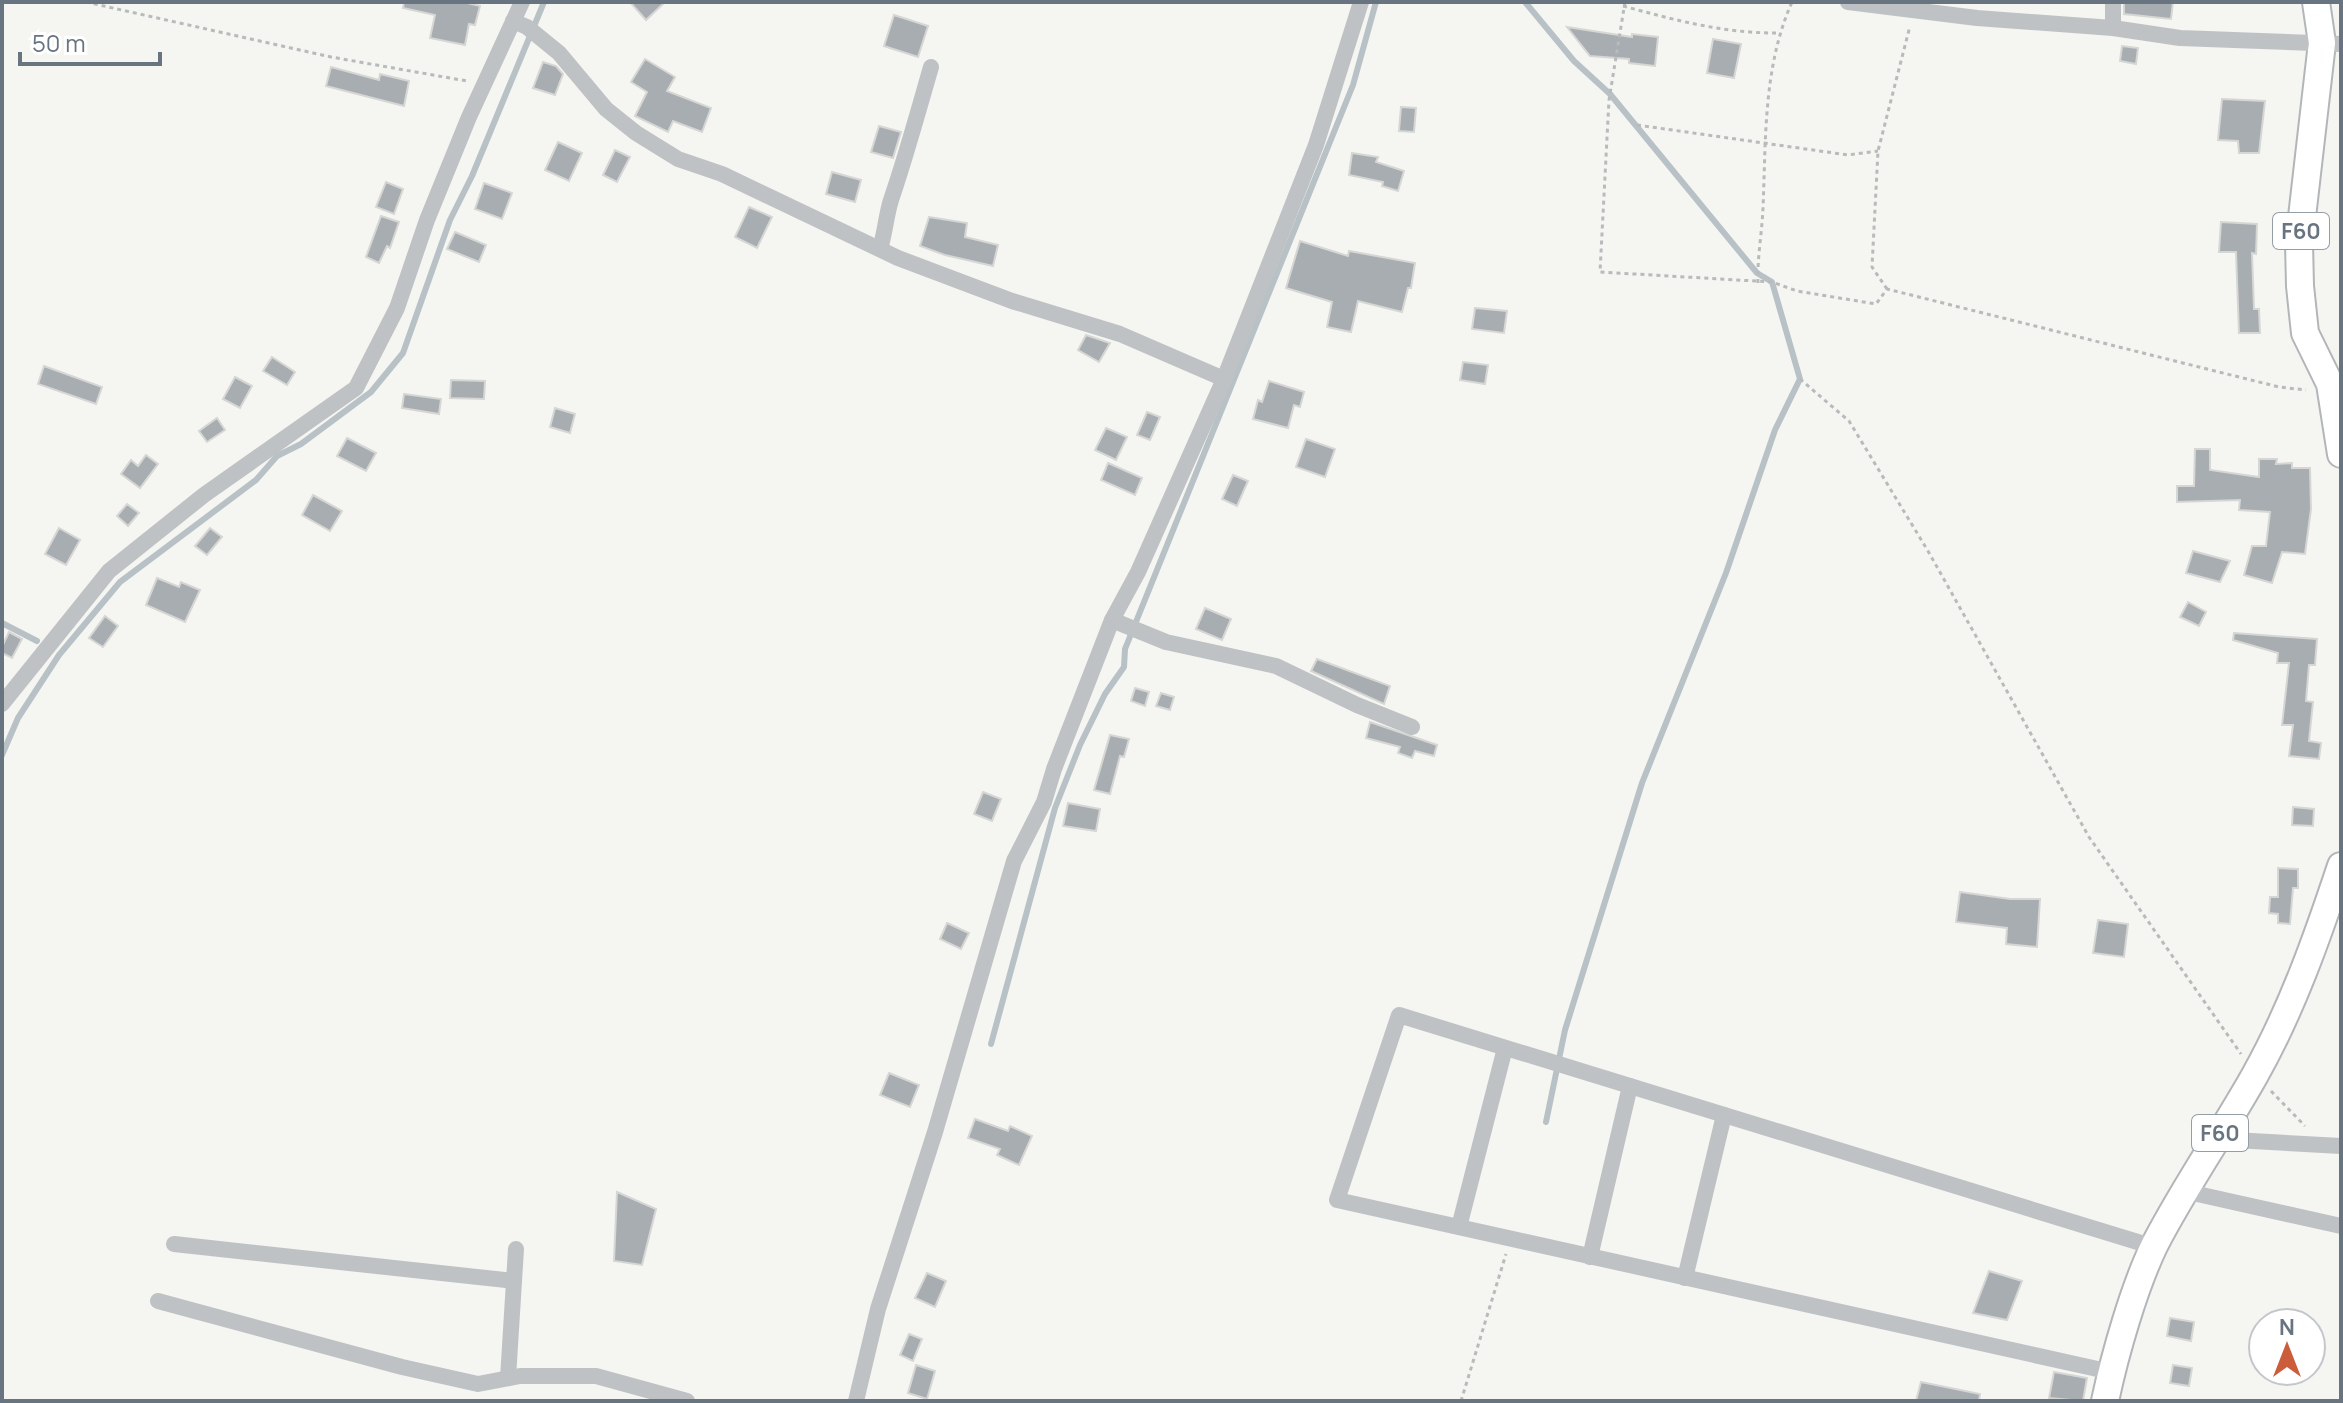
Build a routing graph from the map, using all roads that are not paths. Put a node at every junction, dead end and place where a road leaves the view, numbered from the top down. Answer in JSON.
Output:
{"nodes":[{"id":1,"x":522,"y":2,"type":"edge"},
{"id":2,"x":1361,"y":2,"type":"edge"},
{"id":3,"x":1848,"y":2,"type":"edge"},
{"id":4,"x":2113,"y":2,"type":"edge"},
{"id":5,"x":2316,"y":2,"type":"edge"},
{"id":6,"x":513,"y":21,"type":"junction"},
{"id":7,"x":2113,"y":28,"type":"junction"},
{"id":8,"x":2331,"y":44,"type":"edge"},
{"id":9,"x":931,"y":67,"type":"dead end"},
{"id":10,"x":880,"y":249,"type":"junction"},
{"id":11,"x":1224,"y":379,"type":"junction"},
{"id":12,"x":2341,"y":454,"type":"edge"},
{"id":13,"x":1112,"y":620,"type":"junction"},
{"id":14,"x":2,"y":704,"type":"edge"},
{"id":15,"x":1412,"y":727,"type":"dead end"},
{"id":16,"x":2341,"y":866,"type":"edge"},
{"id":17,"x":1505,"y":1048,"type":"junction"},
{"id":18,"x":1630,"y":1086,"type":"junction"},
{"id":19,"x":1724,"y":1115,"type":"junction"},
{"id":20,"x":2216,"y":1139,"type":"junction"},
{"id":21,"x":2341,"y":1146,"type":"edge"},
{"id":22,"x":2184,"y":1191,"type":"junction"},
{"id":23,"x":2341,"y":1226,"type":"edge"},
{"id":24,"x":1459,"y":1227,"type":"junction"},
{"id":25,"x":174,"y":1244,"type":"dead end"},
{"id":26,"x":2154,"y":1247,"type":"junction"},
{"id":27,"x":516,"y":1249,"type":"dead end"},
{"id":28,"x":1590,"y":1257,"type":"junction"},
{"id":29,"x":1685,"y":1278,"type":"junction"},
{"id":30,"x":514,"y":1281,"type":"junction"},
{"id":31,"x":158,"y":1301,"type":"dead end"},
{"id":32,"x":2111,"y":1372,"type":"junction"},
{"id":33,"x":508,"y":1378,"type":"junction"},
{"id":34,"x":687,"y":1401,"type":"edge"},
{"id":35,"x":856,"y":1401,"type":"edge"},
{"id":36,"x":2105,"y":1401,"type":"edge"}],
"edges":[{"from":1,"to":6,"type":"street"},
{"from":2,"to":11,"type":"street"},
{"from":3,"to":7,"type":"street"},
{"from":4,"to":7,"type":"street"},
{"from":5,"to":8,"type":"main road","number":"F60"},
{"from":6,"to":10,"type":"street"},
{"from":6,"to":14,"type":"street"},
{"from":7,"to":8,"type":"street"},
{"from":8,"to":12,"type":"main road","number":"F60"},
{"from":9,"to":10,"type":"street"},
{"from":10,"to":11,"type":"street"},
{"from":11,"to":13,"type":"street"},
{"from":13,"to":15,"type":"street"},
{"from":13,"to":35,"type":"street"},
{"from":16,"to":20,"type":"main road","number":"F60"},
{"from":17,"to":18,"type":"street"},
{"from":17,"to":24,"type":"street"},
{"from":17,"to":24,"type":"street"},
{"from":18,"to":19,"type":"street"},
{"from":18,"to":28,"type":"street"},
{"from":19,"to":26,"type":"street"},
{"from":19,"to":29,"type":"street"},
{"from":20,"to":21,"type":"street"},
{"from":20,"to":22,"type":"main road","number":"F60"},
{"from":22,"to":23,"type":"street"},
{"from":22,"to":26,"type":"main road","number":"F60"},
{"from":24,"to":28,"type":"street"},
{"from":25,"to":30,"type":"street"},
{"from":26,"to":32,"type":"main road","number":"F60"},
{"from":27,"to":30,"type":"street"},
{"from":28,"to":29,"type":"street"},
{"from":29,"to":32,"type":"street"},
{"from":30,"to":33,"type":"street"},
{"from":31,"to":33,"type":"street"},
{"from":32,"to":36,"type":"main road","number":"F60"},
{"from":33,"to":34,"type":"street"}]}
